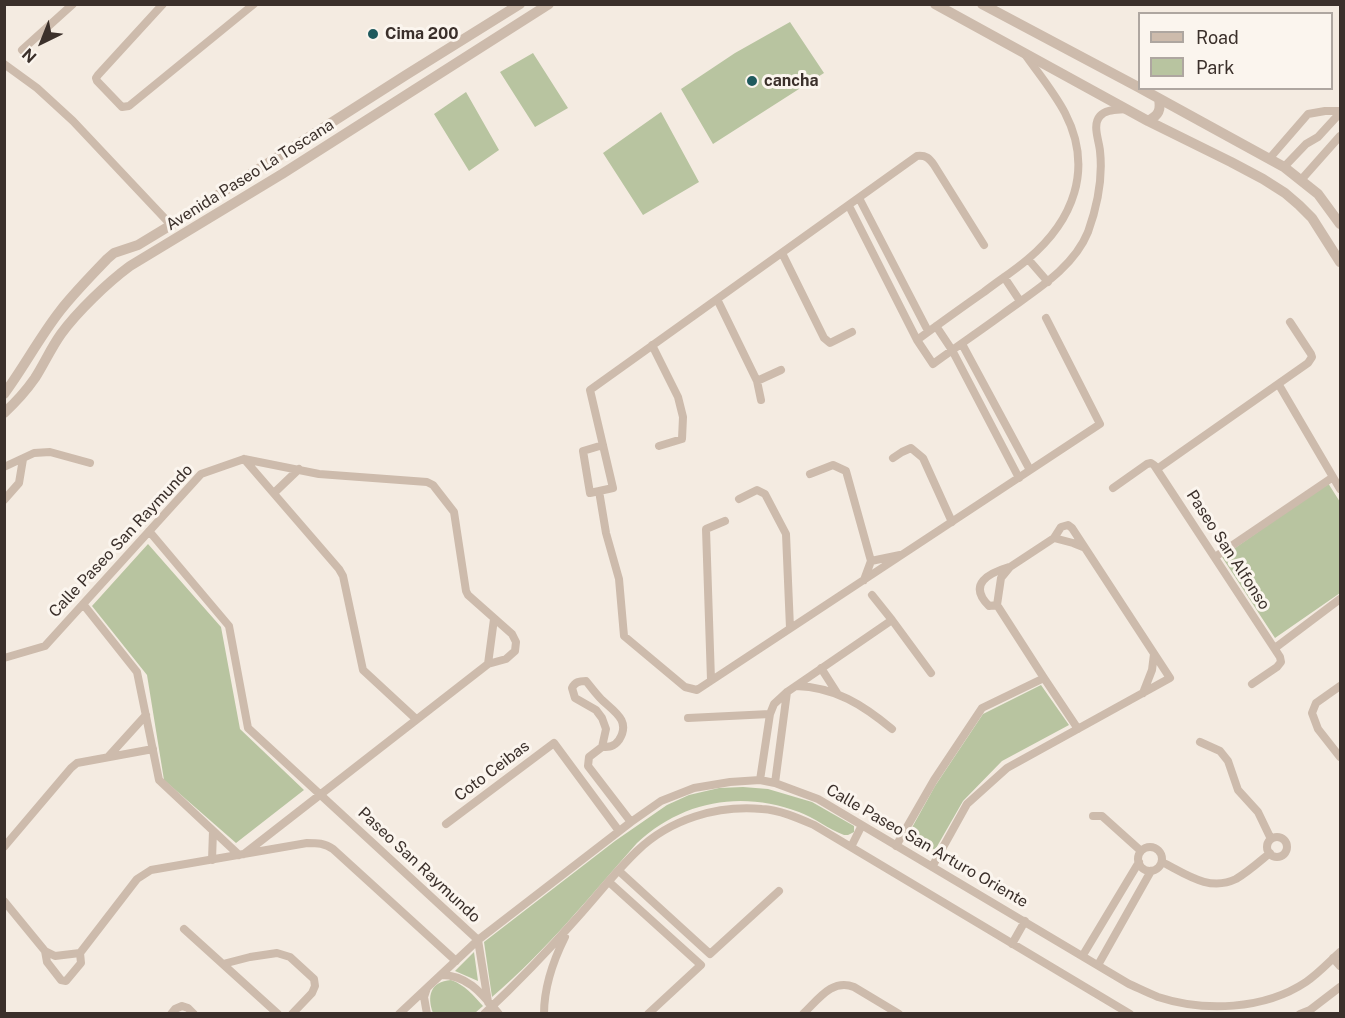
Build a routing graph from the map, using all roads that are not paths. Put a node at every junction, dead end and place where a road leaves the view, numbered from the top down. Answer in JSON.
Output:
{"nodes":[{"id":1,"x":73,"y":4,"type":"edge"},
{"id":2,"x":162,"y":4,"type":"edge"},
{"id":3,"x":520,"y":4,"type":"edge"},
{"id":4,"x":549,"y":4,"type":"edge"},
{"id":5,"x":935,"y":4,"type":"edge"},
{"id":6,"x":982,"y":4,"type":"edge"},
{"id":7,"x":251,"y":6,"type":"edge"},
{"id":8,"x":22,"y":50,"type":"dead end"},
{"id":9,"x":1023,"y":53,"type":"junction"},
{"id":10,"x":432,"y":59,"type":"junction"},
{"id":11,"x":4,"y":64,"type":"edge"},
{"id":12,"x":439,"y":73,"type":"junction"},
{"id":13,"x":406,"y":75,"type":"junction"},
{"id":14,"x":1138,"y":87,"type":"edge"},
{"id":15,"x":415,"y":89,"type":"junction"},
{"id":16,"x":1143,"y":90,"type":"edge"},
{"id":17,"x":1159,"y":99,"type":"junction"},
{"id":18,"x":1126,"y":109,"type":"junction"},
{"id":19,"x":350,"y":112,"type":"junction"},
{"id":20,"x":1341,"y":112,"type":"edge"},
{"id":21,"x":1148,"y":122,"type":"junction"},
{"id":22,"x":358,"y":126,"type":"junction"},
{"id":23,"x":326,"y":127,"type":"junction"},
{"id":24,"x":1341,"y":136,"type":"edge"},
{"id":25,"x":334,"y":141,"type":"junction"},
{"id":26,"x":1269,"y":159,"type":"junction"},
{"id":27,"x":1284,"y":167,"type":"junction"},
{"id":28,"x":1301,"y":180,"type":"junction"},
{"id":29,"x":859,"y":198,"type":"junction"},
{"id":30,"x":849,"y":206,"type":"junction"},
{"id":31,"x":1340,"y":223,"type":"edge"},
{"id":32,"x":171,"y":225,"type":"junction"},
{"id":33,"x":1323,"y":233,"type":"junction"},
{"id":34,"x":984,"y":245,"type":"dead end"},
{"id":35,"x":782,"y":253,"type":"junction"},
{"id":36,"x":1028,"y":259,"type":"junction"},
{"id":37,"x":1341,"y":262,"type":"edge"},
{"id":38,"x":1004,"y":277,"type":"junction"},
{"id":39,"x":1047,"y":282,"type":"junction"},
{"id":40,"x":717,"y":299,"type":"junction"},
{"id":41,"x":1020,"y":302,"type":"junction"},
{"id":42,"x":61,"y":310,"type":"junction"},
{"id":43,"x":1046,"y":318,"type":"dead end"},
{"id":44,"x":73,"y":320,"type":"junction"},
{"id":45,"x":1290,"y":322,"type":"dead end"},
{"id":46,"x":936,"y":326,"type":"junction"},
{"id":47,"x":928,"y":331,"type":"junction"},
{"id":48,"x":852,"y":332,"type":"dead end"},
{"id":49,"x":917,"y":340,"type":"junction"},
{"id":50,"x":962,"y":344,"type":"junction"},
{"id":51,"x":652,"y":345,"type":"junction"},
{"id":52,"x":952,"y":350,"type":"junction"},
{"id":53,"x":781,"y":370,"type":"dead end"},
{"id":54,"x":757,"y":381,"type":"junction"},
{"id":55,"x":1279,"y":385,"type":"junction"},
{"id":56,"x":4,"y":394,"type":"edge"},
{"id":57,"x":761,"y":400,"type":"dead end"},
{"id":58,"x":4,"y":413,"type":"edge"},
{"id":59,"x":603,"y":445,"type":"junction"},
{"id":60,"x":659,"y":446,"type":"dead end"},
{"id":61,"x":893,"y":458,"type":"dead end"},
{"id":62,"x":23,"y":459,"type":"junction"},
{"id":63,"x":244,"y":459,"type":"junction"},
{"id":64,"x":90,"y":463,"type":"dead end"},
{"id":65,"x":4,"y":467,"type":"edge"},
{"id":66,"x":299,"y":469,"type":"junction"},
{"id":67,"x":1157,"y":469,"type":"junction"},
{"id":68,"x":1030,"y":470,"type":"junction"},
{"id":69,"x":810,"y":474,"type":"dead end"},
{"id":70,"x":1333,"y":477,"type":"junction"},
{"id":71,"x":1019,"y":478,"type":"junction"},
{"id":72,"x":1113,"y":488,"type":"dead end"},
{"id":73,"x":1341,"y":489,"type":"edge"},
{"id":74,"x":599,"y":491,"type":"junction"},
{"id":75,"x":274,"y":493,"type":"junction"},
{"id":76,"x":739,"y":499,"type":"dead end"},
{"id":77,"x":4,"y":500,"type":"edge"},
{"id":78,"x":725,"y":521,"type":"dead end"},
{"id":79,"x":952,"y":522,"type":"junction"},
{"id":80,"x":149,"y":531,"type":"junction"},
{"id":81,"x":1054,"y":538,"type":"junction"},
{"id":82,"x":1084,"y":547,"type":"junction"},
{"id":83,"x":906,"y":553,"type":"junction"},
{"id":84,"x":1215,"y":557,"type":"junction"},
{"id":85,"x":871,"y":561,"type":"junction"},
{"id":86,"x":1010,"y":567,"type":"junction"},
{"id":87,"x":864,"y":580,"type":"junction"},
{"id":88,"x":872,"y":595,"type":"dead end"},
{"id":89,"x":1341,"y":599,"type":"edge"},
{"id":90,"x":83,"y":604,"type":"junction"},
{"id":91,"x":997,"y":605,"type":"junction"},
{"id":92,"x":494,"y":619,"type":"junction"},
{"id":93,"x":892,"y":620,"type":"junction"},
{"id":94,"x":790,"y":628,"type":"junction"},
{"id":95,"x":1275,"y":648,"type":"junction"},
{"id":96,"x":1154,"y":654,"type":"junction"},
{"id":97,"x":4,"y":658,"type":"edge"},
{"id":98,"x":488,"y":664,"type":"junction"},
{"id":99,"x":822,"y":668,"type":"junction"},
{"id":100,"x":931,"y":673,"type":"dead end"},
{"id":101,"x":1044,"y":678,"type":"junction"},
{"id":102,"x":711,"y":680,"type":"junction"},
{"id":103,"x":1252,"y":684,"type":"dead end"},
{"id":104,"x":796,"y":686,"type":"junction"},
{"id":105,"x":1341,"y":686,"type":"edge"},
{"id":106,"x":788,"y":692,"type":"junction"},
{"id":107,"x":837,"y":693,"type":"junction"},
{"id":108,"x":1143,"y":693,"type":"junction"},
{"id":109,"x":770,"y":714,"type":"junction"},
{"id":110,"x":146,"y":715,"type":"junction"},
{"id":111,"x":688,"y":718,"type":"dead end"},
{"id":112,"x":416,"y":719,"type":"junction"},
{"id":113,"x":892,"y":729,"type":"dead end"},
{"id":114,"x":1078,"y":729,"type":"junction"},
{"id":115,"x":1200,"y":742,"type":"dead end"},
{"id":116,"x":602,"y":747,"type":"junction"},
{"id":117,"x":153,"y":749,"type":"junction"},
{"id":118,"x":108,"y":757,"type":"junction"},
{"id":119,"x":1341,"y":757,"type":"edge"},
{"id":120,"x":760,"y":780,"type":"junction"},
{"id":121,"x":775,"y":783,"type":"junction"},
{"id":122,"x":320,"y":794,"type":"junction"},
{"id":123,"x":1093,"y":816,"type":"dead end"},
{"id":124,"x":630,"y":822,"type":"junction"},
{"id":125,"x":446,"y":824,"type":"dead end"},
{"id":126,"x":862,"y":825,"type":"junction"},
{"id":127,"x":213,"y":831,"type":"junction"},
{"id":128,"x":619,"y":831,"type":"junction"},
{"id":129,"x":1271,"y":839,"type":"junction"},
{"id":130,"x":896,"y":846,"type":"junction"},
{"id":131,"x":4,"y":847,"type":"edge"},
{"id":132,"x":851,"y":847,"type":"junction"},
{"id":133,"x":1142,"y":851,"type":"junction"},
{"id":134,"x":1270,"y":853,"type":"junction"},
{"id":135,"x":242,"y":854,"type":"junction"},
{"id":136,"x":212,"y":860,"type":"junction"},
{"id":137,"x":1139,"y":862,"type":"junction"},
{"id":138,"x":1162,"y":862,"type":"junction"},
{"id":139,"x":932,"y":867,"type":"junction"},
{"id":140,"x":619,"y":871,"type":"junction"},
{"id":141,"x":1151,"y":871,"type":"junction"},
{"id":142,"x":609,"y":882,"type":"junction"},
{"id":143,"x":779,"y":891,"type":"dead end"},
{"id":144,"x":4,"y":901,"type":"edge"},
{"id":145,"x":1025,"y":921,"type":"junction"},
{"id":146,"x":568,"y":928,"type":"junction"},
{"id":147,"x":184,"y":929,"type":"dead end"},
{"id":148,"x":478,"y":940,"type":"junction"},
{"id":149,"x":1012,"y":944,"type":"junction"},
{"id":150,"x":45,"y":951,"type":"junction"},
{"id":151,"x":80,"y":953,"type":"junction"},
{"id":152,"x":1339,"y":953,"type":"edge"},
{"id":153,"x":1083,"y":956,"type":"junction"},
{"id":154,"x":456,"y":961,"type":"junction"},
{"id":155,"x":223,"y":964,"type":"junction"},
{"id":156,"x":1098,"y":965,"type":"junction"},
{"id":157,"x":1341,"y":966,"type":"edge"},
{"id":158,"x":441,"y":975,"type":"junction"},
{"id":159,"x":428,"y":987,"type":"junction"},
{"id":160,"x":1341,"y":987,"type":"edge"},
{"id":161,"x":490,"y":1004,"type":"junction"},
{"id":162,"x":171,"y":1014,"type":"edge"},
{"id":163,"x":194,"y":1014,"type":"edge"},
{"id":164,"x":278,"y":1014,"type":"edge"},
{"id":165,"x":292,"y":1014,"type":"edge"},
{"id":166,"x":399,"y":1014,"type":"edge"},
{"id":167,"x":427,"y":1014,"type":"edge"},
{"id":168,"x":484,"y":1014,"type":"edge"},
{"id":169,"x":499,"y":1014,"type":"edge"},
{"id":170,"x":544,"y":1014,"type":"edge"},
{"id":171,"x":648,"y":1014,"type":"edge"},
{"id":172,"x":803,"y":1014,"type":"edge"},
{"id":173,"x":899,"y":1014,"type":"edge"},
{"id":174,"x":1130,"y":1014,"type":"edge"},
{"id":175,"x":1300,"y":1014,"type":"edge"}],
"edges":[{"from":1,"to":8,"type":"street"},
{"from":2,"to":7,"type":"street"},
{"from":3,"to":10,"type":"street","name":"Avenida Paseo La Toscana"},
{"from":4,"to":12,"type":"street","name":"Avenida Paseo La Toscana"},
{"from":5,"to":9,"type":"street"},
{"from":6,"to":14,"type":"street"},
{"from":9,"to":18,"type":"street"},
{"from":9,"to":36,"type":"street"},
{"from":10,"to":12,"type":"street"},
{"from":10,"to":13,"type":"street","name":"Avenida Paseo La Toscana"},
{"from":11,"to":32,"type":"street"},
{"from":12,"to":15,"type":"street","name":"Avenida Paseo La Toscana"},
{"from":13,"to":15,"type":"street"},
{"from":13,"to":19,"type":"street","name":"Avenida Paseo La Toscana"},
{"from":15,"to":22,"type":"street","name":"Avenida Paseo La Toscana"},
{"from":16,"to":17,"type":"street"},
{"from":17,"to":21,"type":"street"},
{"from":17,"to":26,"type":"street"},
{"from":18,"to":21,"type":"street"},
{"from":18,"to":39,"type":"street"},
{"from":19,"to":22,"type":"street"},
{"from":19,"to":23,"type":"street","name":"Avenida Paseo La Toscana"},
{"from":20,"to":26,"type":"street"},
{"from":20,"to":27,"type":"street"},
{"from":21,"to":33,"type":"street"},
{"from":22,"to":25,"type":"street","name":"Avenida Paseo La Toscana"},
{"from":23,"to":25,"type":"street"},
{"from":23,"to":32,"type":"street","name":"Avenida Paseo La Toscana"},
{"from":24,"to":28,"type":"street"},
{"from":25,"to":44,"type":"street","name":"Avenida Paseo La Toscana"},
{"from":26,"to":27,"type":"street"},
{"from":27,"to":28,"type":"street"},
{"from":28,"to":31,"type":"street"},
{"from":29,"to":30,"type":"street"},
{"from":29,"to":34,"type":"street"},
{"from":29,"to":47,"type":"street"},
{"from":30,"to":35,"type":"street"},
{"from":30,"to":49,"type":"street"},
{"from":31,"to":33,"type":"street"},
{"from":32,"to":42,"type":"street","name":"Avenida Paseo La Toscana"},
{"from":33,"to":37,"type":"street"},
{"from":35,"to":40,"type":"street"},
{"from":35,"to":48,"type":"street"},
{"from":36,"to":38,"type":"street"},
{"from":36,"to":39,"type":"street"},
{"from":38,"to":41,"type":"street"},
{"from":38,"to":46,"type":"street"},
{"from":39,"to":41,"type":"street"},
{"from":40,"to":51,"type":"street"},
{"from":40,"to":54,"type":"street"},
{"from":41,"to":50,"type":"street"},
{"from":42,"to":44,"type":"street"},
{"from":42,"to":56,"type":"street","name":"Avenida Paseo La Toscana"},
{"from":43,"to":68,"type":"street"},
{"from":44,"to":58,"type":"street","name":"Avenida Paseo La Toscana"},
{"from":45,"to":55,"type":"street"},
{"from":46,"to":47,"type":"street"},
{"from":46,"to":52,"type":"street"},
{"from":47,"to":49,"type":"street"},
{"from":49,"to":52,"type":"street"},
{"from":50,"to":52,"type":"street"},
{"from":50,"to":68,"type":"street"},
{"from":51,"to":59,"type":"street"},
{"from":51,"to":60,"type":"street"},
{"from":52,"to":71,"type":"street"},
{"from":53,"to":54,"type":"street"},
{"from":54,"to":57,"type":"street"},
{"from":55,"to":67,"type":"street"},
{"from":55,"to":70,"type":"street"},
{"from":59,"to":74,"type":"street"},
{"from":59,"to":74,"type":"street"},
{"from":61,"to":79,"type":"street"},
{"from":62,"to":64,"type":"street"},
{"from":62,"to":65,"type":"street"},
{"from":62,"to":77,"type":"street"},
{"from":63,"to":66,"type":"street","name":"Calle Paseo San Raymundo"},
{"from":63,"to":75,"type":"street"},
{"from":63,"to":80,"type":"street","name":"Calle Paseo San Raymundo"},
{"from":66,"to":75,"type":"street"},
{"from":66,"to":92,"type":"street","name":"Calle Paseo San Raymundo"},
{"from":67,"to":72,"type":"street"},
{"from":67,"to":84,"type":"street","name":"Paseo San Alfonso"},
{"from":68,"to":71,"type":"street"},
{"from":69,"to":85,"type":"street"},
{"from":70,"to":73,"type":"street"},
{"from":70,"to":84,"type":"street"},
{"from":71,"to":79,"type":"street"},
{"from":74,"to":102,"type":"street"},
{"from":75,"to":112,"type":"street"},
{"from":76,"to":94,"type":"street"},
{"from":78,"to":102,"type":"street"},
{"from":79,"to":83,"type":"street"},
{"from":80,"to":90,"type":"street","name":"Calle Paseo San Raymundo"},
{"from":80,"to":122,"type":"street","name":"Paseo San Raymundo"},
{"from":81,"to":82,"type":"street"},
{"from":81,"to":82,"type":"street"},
{"from":81,"to":86,"type":"street"},
{"from":82,"to":96,"type":"street"},
{"from":83,"to":85,"type":"street"},
{"from":83,"to":87,"type":"street"},
{"from":84,"to":95,"type":"street","name":"Paseo San Alfonso"},
{"from":85,"to":87,"type":"street"},
{"from":86,"to":91,"type":"street"},
{"from":86,"to":91,"type":"street"},
{"from":87,"to":94,"type":"street"},
{"from":88,"to":93,"type":"street"},
{"from":89,"to":95,"type":"street"},
{"from":90,"to":97,"type":"street","name":"Calle Paseo San Raymundo"},
{"from":90,"to":110,"type":"street"},
{"from":91,"to":101,"type":"street"},
{"from":92,"to":98,"type":"street"},
{"from":92,"to":98,"type":"street","name":"Calle Paseo San Raymundo"},
{"from":93,"to":99,"type":"street"},
{"from":93,"to":100,"type":"street"},
{"from":94,"to":102,"type":"street"},
{"from":95,"to":103,"type":"street"},
{"from":96,"to":108,"type":"street"},
{"from":96,"to":108,"type":"street"},
{"from":98,"to":112,"type":"street","name":"Calle Paseo San Raymundo"},
{"from":99,"to":104,"type":"street"},
{"from":99,"to":107,"type":"street"},
{"from":101,"to":114,"type":"street"},
{"from":101,"to":130,"type":"street"},
{"from":104,"to":106,"type":"street"},
{"from":104,"to":107,"type":"street"},
{"from":105,"to":119,"type":"street"},
{"from":106,"to":109,"type":"street"},
{"from":106,"to":121,"type":"street"},
{"from":107,"to":113,"type":"street"},
{"from":108,"to":114,"type":"street"},
{"from":109,"to":111,"type":"street"},
{"from":109,"to":120,"type":"street"},
{"from":110,"to":117,"type":"street"},
{"from":110,"to":118,"type":"street"},
{"from":112,"to":122,"type":"street","name":"Calle Paseo San Raymundo"},
{"from":114,"to":139,"type":"street"},
{"from":115,"to":129,"type":"street"},
{"from":116,"to":116,"type":"street"},
{"from":116,"to":124,"type":"street"},
{"from":117,"to":118,"type":"street"},
{"from":117,"to":127,"type":"street"},
{"from":118,"to":131,"type":"street"},
{"from":120,"to":121,"type":"street","name":"Calle Paseo San Arturo Oriente"},
{"from":120,"to":124,"type":"street","name":"Calle Paseo San Arturo Oriente"},
{"from":121,"to":126,"type":"street","name":"Calle Paseo San Arturo Oriente"},
{"from":122,"to":135,"type":"street","name":"Calle Paseo San Raymundo"},
{"from":122,"to":148,"type":"street","name":"Paseo San Raymundo"},
{"from":123,"to":133,"type":"street"},
{"from":124,"to":128,"type":"street","name":"Calle Paseo San Arturo Oriente"},
{"from":125,"to":128,"type":"street","name":"Coto Ceibas"},
{"from":126,"to":130,"type":"street","name":"Calle Paseo San Arturo Oriente"},
{"from":126,"to":132,"type":"street"},
{"from":127,"to":135,"type":"street"},
{"from":127,"to":136,"type":"street"},
{"from":128,"to":148,"type":"street","name":"Calle Paseo San Arturo Oriente"},
{"from":129,"to":134,"type":"street"},
{"from":129,"to":134,"type":"street"},
{"from":130,"to":139,"type":"street","name":"Calle Paseo San Arturo Oriente"},
{"from":132,"to":140,"type":"street"},
{"from":132,"to":149,"type":"street"},
{"from":133,"to":137,"type":"street"},
{"from":133,"to":138,"type":"street"},
{"from":134,"to":138,"type":"street"},
{"from":135,"to":136,"type":"street","name":"Calle Paseo San Raymundo"},
{"from":135,"to":154,"type":"street","name":"Calle Paseo San Raymundo"},
{"from":136,"to":151,"type":"street","name":"Calle Paseo San Raymundo"},
{"from":137,"to":141,"type":"street"},
{"from":137,"to":153,"type":"street"},
{"from":138,"to":141,"type":"street"},
{"from":139,"to":145,"type":"street","name":"Calle Paseo San Arturo Oriente"},
{"from":140,"to":142,"type":"street"},
{"from":140,"to":143,"type":"street"},
{"from":141,"to":156,"type":"street"},
{"from":142,"to":146,"type":"street"},
{"from":142,"to":171,"type":"street"},
{"from":144,"to":150,"type":"street","name":"Calle Paseo San Raymundo"},
{"from":145,"to":149,"type":"street"},
{"from":145,"to":153,"type":"street","name":"Calle Paseo San Arturo Oriente"},
{"from":146,"to":161,"type":"street"},
{"from":146,"to":170,"type":"street"},
{"from":147,"to":155,"type":"street"},
{"from":148,"to":154,"type":"street","name":"Calle Paseo San Arturo Oriente"},
{"from":148,"to":161,"type":"street","name":"Paseo San Raymundo"},
{"from":149,"to":174,"type":"street"},
{"from":150,"to":151,"type":"street"},
{"from":150,"to":151,"type":"street","name":"Calle Paseo San Raymundo"},
{"from":152,"to":156,"type":"street","name":"Calle Paseo San Arturo Oriente"},
{"from":152,"to":157,"type":"street"},
{"from":153,"to":156,"type":"street","name":"Calle Paseo San Arturo Oriente"},
{"from":154,"to":158,"type":"street","name":"Calle Paseo San Arturo Oriente"},
{"from":155,"to":164,"type":"street"},
{"from":155,"to":165,"type":"street"},
{"from":158,"to":159,"type":"street","name":"Calle Paseo San Arturo Oriente"},
{"from":158,"to":161,"type":"street"},
{"from":159,"to":166,"type":"street","name":"Calle Paseo San Arturo Oriente"},
{"from":159,"to":167,"type":"street"},
{"from":160,"to":175,"type":"street"},
{"from":161,"to":168,"type":"street"},
{"from":161,"to":169,"type":"street"},
{"from":162,"to":163,"type":"street"},
{"from":172,"to":173,"type":"street"}]}
